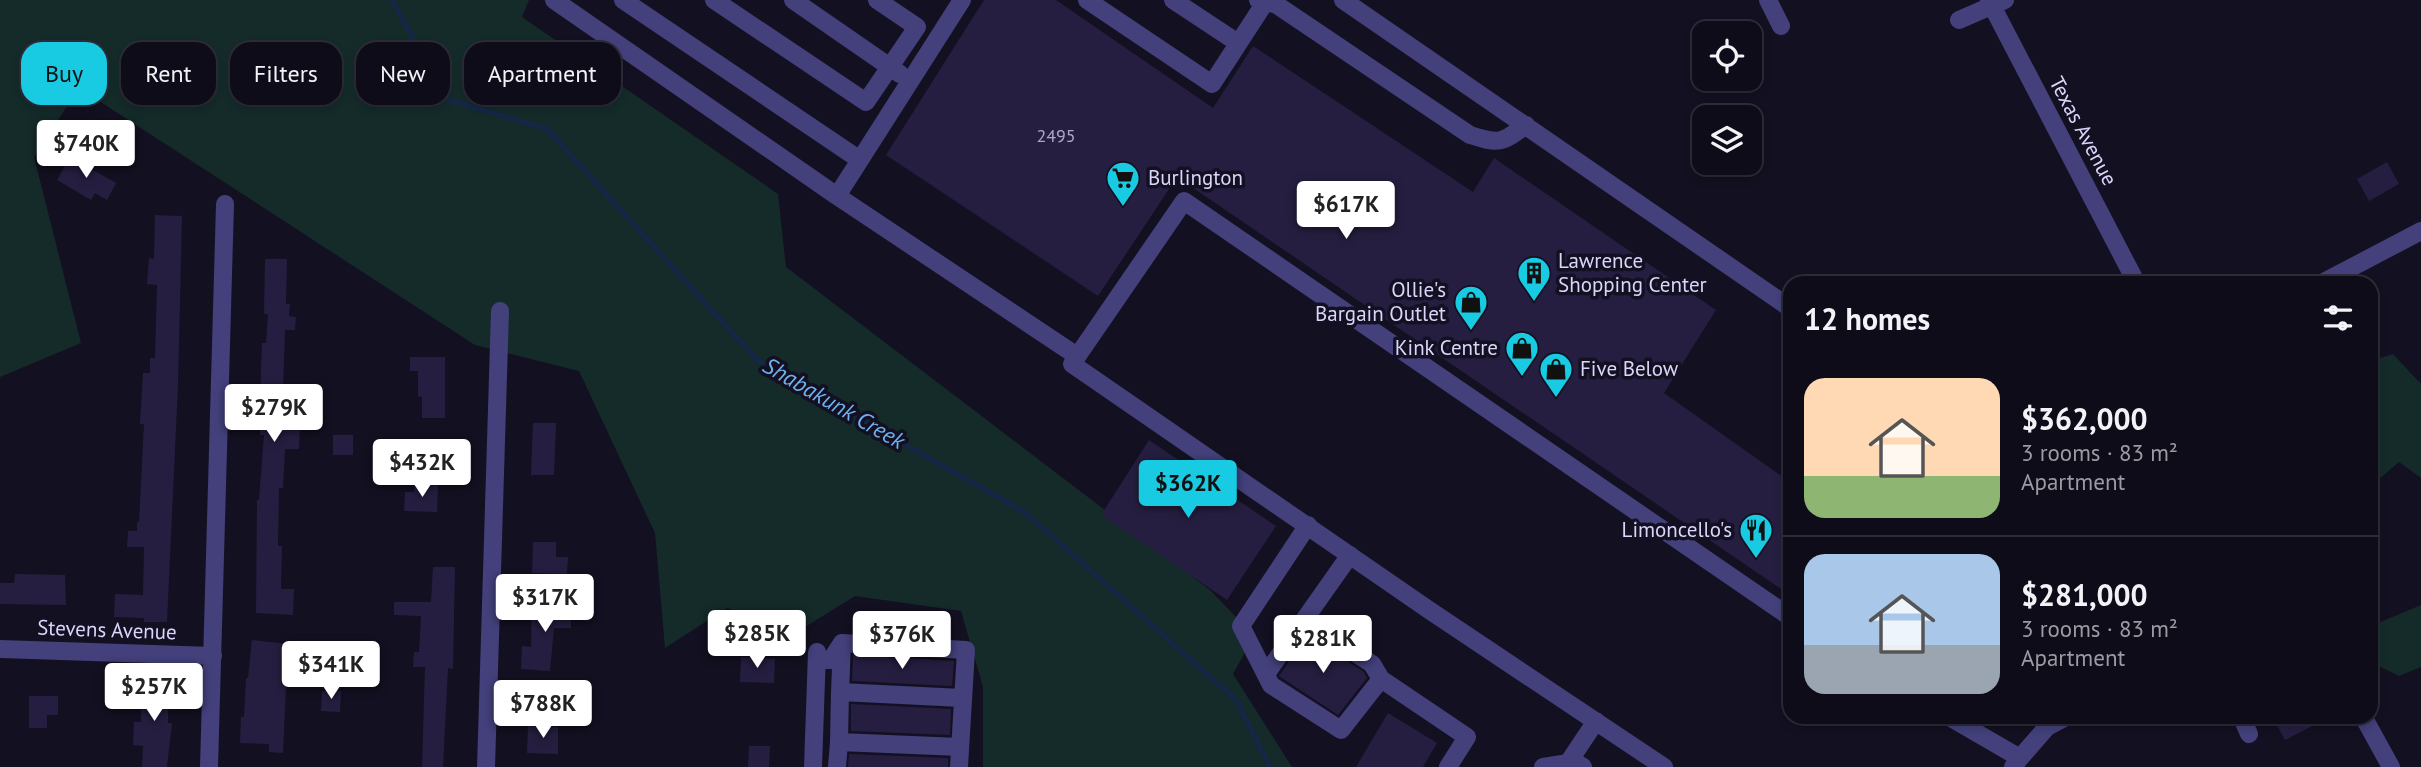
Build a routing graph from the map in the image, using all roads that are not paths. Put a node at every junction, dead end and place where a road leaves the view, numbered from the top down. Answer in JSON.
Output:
{"nodes":[{"id":1,"x":554,"y":0,"type":"edge"},
{"id":2,"x":623,"y":0,"type":"edge"},
{"id":3,"x":714,"y":0,"type":"edge"},
{"id":4,"x":793,"y":0,"type":"edge"},
{"id":5,"x":877,"y":0,"type":"edge"},
{"id":6,"x":962,"y":0,"type":"edge"},
{"id":7,"x":1087,"y":0,"type":"edge"},
{"id":8,"x":1173,"y":0,"type":"edge"},
{"id":9,"x":1343,"y":0,"type":"edge"},
{"id":10,"x":1768,"y":0,"type":"edge"},
{"id":11,"x":1261,"y":2,"type":"edge"},
{"id":12,"x":1996,"y":2,"type":"edge"},
{"id":13,"x":1959,"y":20,"type":"dead end"},
{"id":14,"x":1781,"y":26,"type":"dead end"},
{"id":15,"x":1238,"y":43,"type":"junction"},
{"id":16,"x":890,"y":67,"type":"junction"},
{"id":17,"x":910,"y":81,"type":"junction"},
{"id":18,"x":1526,"y":125,"type":"junction"},
{"id":19,"x":860,"y":160,"type":"junction"},
{"id":20,"x":836,"y":196,"type":"junction"},
{"id":21,"x":225,"y":204,"type":"dead end"},
{"id":22,"x":2421,"y":231,"type":"edge"},
{"id":23,"x":2133,"y":276,"type":"edge"},
{"id":24,"x":2335,"y":276,"type":"edge"},
{"id":25,"x":1783,"y":303,"type":"edge"},
{"id":26,"x":500,"y":311,"type":"dead end"},
{"id":27,"x":1077,"y":356,"type":"junction"},
{"id":28,"x":1308,"y":525,"type":"junction"},
{"id":29,"x":1350,"y":555,"type":"junction"},
{"id":30,"x":1783,"y":612,"type":"edge"},
{"id":31,"x":1305,"y":620,"type":"junction"},
{"id":32,"x":842,"y":643,"type":"junction"},
{"id":33,"x":0,"y":649,"type":"edge"},
{"id":34,"x":212,"y":656,"type":"junction"},
{"id":35,"x":1266,"y":674,"type":"junction"},
{"id":36,"x":1381,"y":679,"type":"junction"},
{"id":37,"x":840,"y":692,"type":"junction"},
{"id":38,"x":962,"y":698,"type":"junction"},
{"id":39,"x":1596,"y":722,"type":"junction"},
{"id":40,"x":1960,"y":724,"type":"edge"},
{"id":41,"x":2053,"y":724,"type":"edge"},
{"id":42,"x":2367,"y":724,"type":"edge"},
{"id":43,"x":839,"y":742,"type":"junction"},
{"id":44,"x":960,"y":747,"type":"junction"},
{"id":45,"x":2016,"y":762,"type":"edge"},
{"id":46,"x":1575,"y":765,"type":"edge"},
{"id":47,"x":209,"y":767,"type":"edge"},
{"id":48,"x":486,"y":767,"type":"edge"},
{"id":49,"x":813,"y":767,"type":"edge"},
{"id":50,"x":837,"y":767,"type":"edge"},
{"id":51,"x":959,"y":767,"type":"edge"},
{"id":52,"x":1448,"y":767,"type":"edge"},
{"id":53,"x":1543,"y":767,"type":"edge"},
{"id":54,"x":1664,"y":767,"type":"edge"},
{"id":55,"x":2391,"y":767,"type":"edge"}],
"edges":[{"from":1,"to":20,"type":"street"},
{"from":2,"to":19,"type":"street"},
{"from":3,"to":16,"type":"street"},
{"from":4,"to":16,"type":"street"},
{"from":5,"to":16,"type":"street"},
{"from":6,"to":17,"type":"street"},
{"from":7,"to":15,"type":"street"},
{"from":8,"to":15,"type":"street"},
{"from":9,"to":18,"type":"street"},
{"from":10,"to":14,"type":"street"},
{"from":11,"to":15,"type":"street"},
{"from":11,"to":18,"type":"street"},
{"from":12,"to":13,"type":"street"},
{"from":12,"to":23,"type":"street","name":"Texas Avenue"},
{"from":16,"to":17,"type":"street"},
{"from":17,"to":19,"type":"street"},
{"from":18,"to":25,"type":"street"},
{"from":19,"to":20,"type":"street"},
{"from":20,"to":27,"type":"street"},
{"from":21,"to":34,"type":"street"},
{"from":22,"to":24,"type":"street"},
{"from":26,"to":48,"type":"street"},
{"from":27,"to":28,"type":"street"},
{"from":27,"to":30,"type":"street"},
{"from":28,"to":29,"type":"street"},
{"from":28,"to":35,"type":"street"},
{"from":29,"to":31,"type":"street"},
{"from":29,"to":39,"type":"street"},
{"from":31,"to":35,"type":"street"},
{"from":31,"to":36,"type":"street"},
{"from":32,"to":37,"type":"street"},
{"from":32,"to":38,"type":"street"},
{"from":32,"to":49,"type":"street"},
{"from":33,"to":34,"type":"street","name":"Stevens Avenue"},
{"from":34,"to":47,"type":"street"},
{"from":35,"to":36,"type":"street"},
{"from":36,"to":52,"type":"street"},
{"from":37,"to":38,"type":"street"},
{"from":37,"to":43,"type":"street"},
{"from":38,"to":44,"type":"street"},
{"from":39,"to":46,"type":"street"},
{"from":39,"to":54,"type":"street"},
{"from":40,"to":45,"type":"street"},
{"from":41,"to":45,"type":"street"},
{"from":42,"to":55,"type":"street"},
{"from":43,"to":44,"type":"street"},
{"from":43,"to":50,"type":"street"},
{"from":44,"to":51,"type":"street"},
{"from":46,"to":53,"type":"street"}]}
